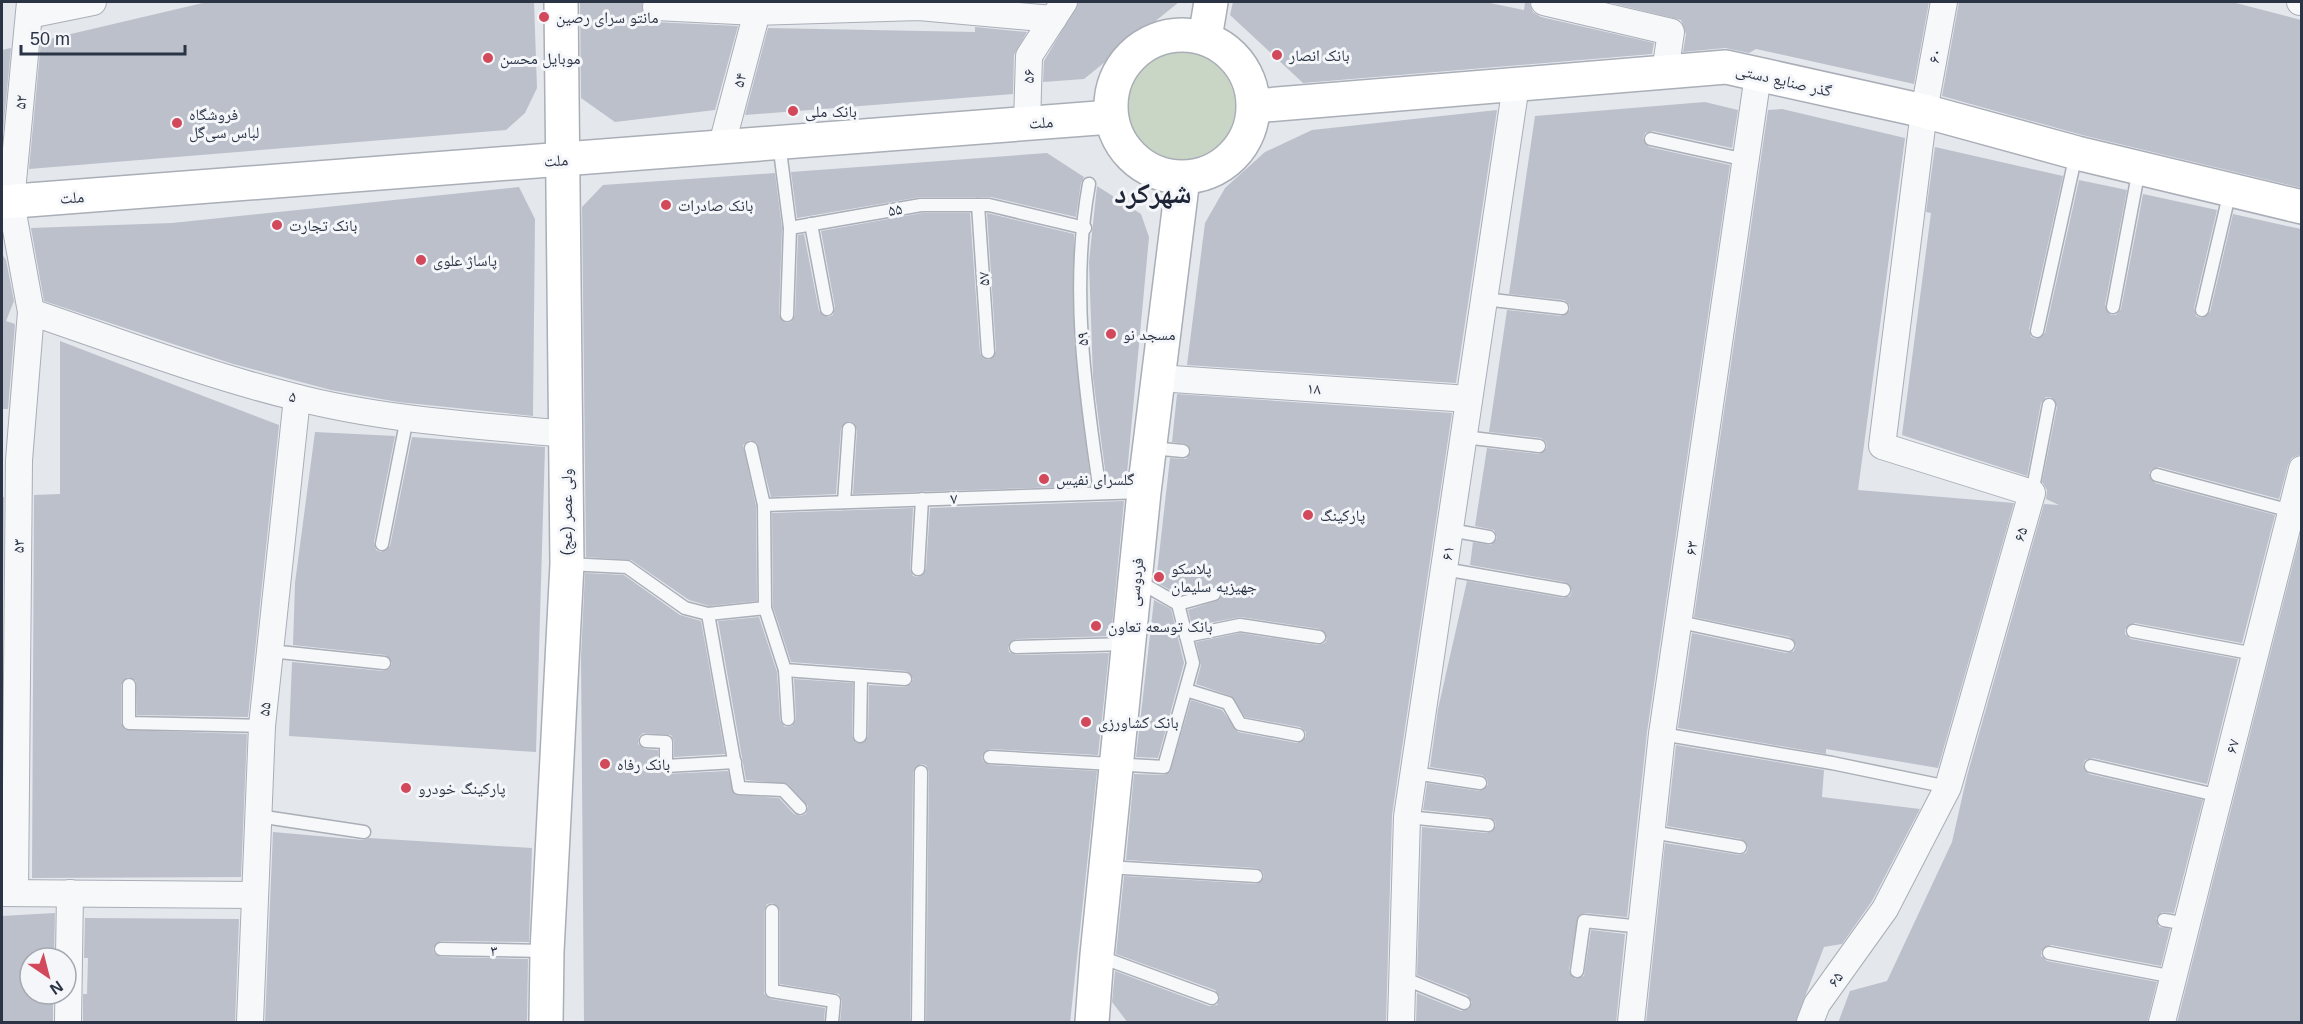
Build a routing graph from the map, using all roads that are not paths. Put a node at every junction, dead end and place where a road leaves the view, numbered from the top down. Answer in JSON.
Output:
{"nodes":[{"id":1,"x":93,"y":2,"type":"edge"},
{"id":2,"x":561,"y":2,"type":"edge"},
{"id":3,"x":1211,"y":2,"type":"edge"},
{"id":4,"x":1544,"y":2,"type":"edge"},
{"id":5,"x":1944,"y":2,"type":"edge"},
{"id":6,"x":656,"y":7,"type":"dead end"},
{"id":7,"x":29,"y":8,"type":"edge"},
{"id":8,"x":1058,"y":10,"type":"edge"},
{"id":9,"x":757,"y":12,"type":"junction"},
{"id":10,"x":1205,"y":38,"type":"junction"},
{"id":11,"x":1665,"y":72,"type":"junction"},
{"id":12,"x":1758,"y":75,"type":"junction"},
{"id":13,"x":1516,"y":85,"type":"junction"},
{"id":14,"x":1254,"y":106,"type":"junction"},
{"id":15,"x":1924,"y":111,"type":"junction"},
{"id":16,"x":1111,"y":117,"type":"junction"},
{"id":17,"x":1027,"y":124,"type":"junction"},
{"id":18,"x":1651,"y":139,"type":"dead end"},
{"id":19,"x":779,"y":143,"type":"junction"},
{"id":20,"x":721,"y":147,"type":"junction"},
{"id":21,"x":2077,"y":153,"type":"junction"},
{"id":22,"x":562,"y":160,"type":"junction"},
{"id":23,"x":1746,"y":160,"type":"junction"},
{"id":24,"x":2140,"y":168,"type":"junction"},
{"id":25,"x":1183,"y":178,"type":"junction"},
{"id":26,"x":1089,"y":184,"type":"dead end"},
{"id":27,"x":2230,"y":190,"type":"junction"},
{"id":28,"x":6,"y":202,"type":"edge"},
{"id":29,"x":978,"y":205,"type":"junction"},
{"id":30,"x":2301,"y":207,"type":"edge"},
{"id":31,"x":811,"y":224,"type":"junction"},
{"id":32,"x":790,"y":228,"type":"junction"},
{"id":33,"x":1085,"y":228,"type":"junction"},
{"id":34,"x":1484,"y":299,"type":"junction"},
{"id":35,"x":1562,"y":308,"type":"dead end"},
{"id":36,"x":2113,"y":308,"type":"dead end"},
{"id":37,"x":827,"y":309,"type":"dead end"},
{"id":38,"x":2202,"y":310,"type":"dead end"},
{"id":39,"x":31,"y":312,"type":"junction"},
{"id":40,"x":787,"y":315,"type":"dead end"},
{"id":41,"x":2037,"y":331,"type":"dead end"},
{"id":42,"x":988,"y":352,"type":"dead end"},
{"id":43,"x":1158,"y":378,"type":"junction"},
{"id":44,"x":297,"y":398,"type":"junction"},
{"id":45,"x":1469,"y":399,"type":"junction"},
{"id":46,"x":2049,"y":405,"type":"dead end"},
{"id":47,"x":407,"y":418,"type":"junction"},
{"id":48,"x":849,"y":429,"type":"dead end"},
{"id":49,"x":566,"y":434,"type":"junction"},
{"id":50,"x":1464,"y":437,"type":"junction"},
{"id":51,"x":1539,"y":446,"type":"dead end"},
{"id":52,"x":751,"y":448,"type":"dead end"},
{"id":53,"x":1150,"y":448,"type":"junction"},
{"id":54,"x":1183,"y":451,"type":"dead end"},
{"id":55,"x":10,"y":459,"type":"edge"},
{"id":56,"x":2301,"y":469,"type":"edge"},
{"id":57,"x":2157,"y":475,"type":"dead end"},
{"id":58,"x":1100,"y":492,"type":"junction"},
{"id":59,"x":1144,"y":492,"type":"junction"},
{"id":60,"x":2032,"y":493,"type":"junction"},
{"id":61,"x":922,"y":499,"type":"junction"},
{"id":62,"x":844,"y":502,"type":"junction"},
{"id":63,"x":764,"y":505,"type":"junction"},
{"id":64,"x":2291,"y":511,"type":"junction"},
{"id":65,"x":1450,"y":531,"type":"junction"},
{"id":66,"x":1489,"y":537,"type":"dead end"},
{"id":67,"x":382,"y":544,"type":"dead end"},
{"id":68,"x":567,"y":564,"type":"junction"},
{"id":69,"x":918,"y":569,"type":"dead end"},
{"id":70,"x":1444,"y":569,"type":"junction"},
{"id":71,"x":1135,"y":580,"type":"junction"},
{"id":72,"x":1564,"y":590,"type":"dead end"},
{"id":73,"x":1214,"y":594,"type":"dead end"},
{"id":74,"x":1178,"y":603,"type":"junction"},
{"id":75,"x":765,"y":608,"type":"junction"},
{"id":76,"x":708,"y":614,"type":"junction"},
{"id":77,"x":1680,"y":622,"type":"junction"},
{"id":78,"x":2133,"y":631,"type":"dead end"},
{"id":79,"x":1186,"y":636,"type":"junction"},
{"id":80,"x":1319,"y":637,"type":"dead end"},
{"id":81,"x":1128,"y":644,"type":"junction"},
{"id":82,"x":1788,"y":645,"type":"dead end"},
{"id":83,"x":1016,"y":646,"type":"dead end"},
{"id":84,"x":270,"y":651,"type":"junction"},
{"id":85,"x":2255,"y":654,"type":"junction"},
{"id":86,"x":384,"y":663,"type":"dead end"},
{"id":87,"x":785,"y":670,"type":"junction"},
{"id":88,"x":861,"y":676,"type":"junction"},
{"id":89,"x":905,"y":679,"type":"dead end"},
{"id":90,"x":129,"y":685,"type":"dead end"},
{"id":91,"x":1185,"y":690,"type":"junction"},
{"id":92,"x":788,"y":719,"type":"dead end"},
{"id":93,"x":262,"y":726,"type":"junction"},
{"id":94,"x":1662,"y":734,"type":"junction"},
{"id":95,"x":1298,"y":735,"type":"dead end"},
{"id":96,"x":860,"y":736,"type":"dead end"},
{"id":97,"x":646,"y":741,"type":"dead end"},
{"id":98,"x":990,"y":757,"type":"dead end"},
{"id":99,"x":735,"y":762,"type":"junction"},
{"id":100,"x":1116,"y":763,"type":"junction"},
{"id":101,"x":2091,"y":766,"type":"dead end"},
{"id":102,"x":921,"y":772,"type":"dead end"},
{"id":103,"x":1414,"y":773,"type":"junction"},
{"id":104,"x":1480,"y":783,"type":"dead end"},
{"id":105,"x":1948,"y":787,"type":"junction"},
{"id":106,"x":2220,"y":796,"type":"junction"},
{"id":107,"x":800,"y":808,"type":"dead end"},
{"id":108,"x":258,"y":816,"type":"junction"},
{"id":109,"x":1407,"y":817,"type":"junction"},
{"id":110,"x":1488,"y":825,"type":"dead end"},
{"id":111,"x":364,"y":832,"type":"dead end"},
{"id":112,"x":1652,"y":832,"type":"junction"},
{"id":113,"x":1740,"y":847,"type":"dead end"},
{"id":114,"x":1106,"y":867,"type":"junction"},
{"id":115,"x":1256,"y":876,"type":"dead end"},
{"id":116,"x":8,"y":892,"type":"edge"},
{"id":117,"x":70,"y":893,"type":"junction"},
{"id":118,"x":254,"y":895,"type":"junction"},
{"id":119,"x":772,"y":911,"type":"dead end"},
{"id":120,"x":1642,"y":927,"type":"junction"},
{"id":121,"x":441,"y":949,"type":"dead end"},
{"id":122,"x":547,"y":951,"type":"junction"},
{"id":123,"x":2049,"y":953,"type":"dead end"},
{"id":124,"x":1097,"y":955,"type":"junction"},
{"id":125,"x":1577,"y":971,"type":"dead end"},
{"id":126,"x":2174,"y":977,"type":"junction"},
{"id":127,"x":1403,"y":978,"type":"junction"},
{"id":128,"x":1212,"y":999,"type":"dead end"},
{"id":129,"x":1464,"y":1003,"type":"dead end"},
{"id":130,"x":68,"y":1023,"type":"edge"},
{"id":131,"x":250,"y":1023,"type":"edge"},
{"id":132,"x":546,"y":1023,"type":"edge"},
{"id":133,"x":832,"y":1023,"type":"edge"},
{"id":134,"x":918,"y":1023,"type":"edge"},
{"id":135,"x":1092,"y":1023,"type":"edge"},
{"id":136,"x":1401,"y":1023,"type":"edge"},
{"id":137,"x":1631,"y":1023,"type":"edge"},
{"id":138,"x":1809,"y":1023,"type":"edge"},
{"id":139,"x":2163,"y":1023,"type":"edge"}],
"edges":[{"from":1,"to":7,"type":"street"},
{"from":2,"to":22,"type":"main road","name":"ولی عصر (عج)"},
{"from":3,"to":10,"type":"main road"},
{"from":4,"to":11,"type":"street"},
{"from":5,"to":15,"type":"street","name":"۶۰"},
{"from":6,"to":9,"type":"street"},
{"from":7,"to":28,"type":"street","name":"۵۲"},
{"from":8,"to":9,"type":"street"},
{"from":8,"to":17,"type":"street","name":"۵۶"},
{"from":9,"to":20,"type":"street","name":"۵۴"},
{"from":10,"to":14,"type":"main road"},
{"from":10,"to":16,"type":"main road"},
{"from":11,"to":12,"type":"main road","name":"گذر صنایع دستی"},
{"from":11,"to":13,"type":"main road","name":"گذر صنایع دستی"},
{"from":12,"to":15,"type":"main road","name":"گذر صنایع دستی"},
{"from":12,"to":23,"type":"street","name":"۶۳"},
{"from":13,"to":14,"type":"main road","name":"گذر صنایع دستی"},
{"from":13,"to":34,"type":"street","name":"۶۱"},
{"from":14,"to":25,"type":"main road"},
{"from":15,"to":21,"type":"main road","name":"گذر صنایع دستی"},
{"from":15,"to":60,"type":"street"},
{"from":16,"to":17,"type":"main road","name":"ملت"},
{"from":16,"to":25,"type":"main road"},
{"from":17,"to":19,"type":"main road","name":"ملت"},
{"from":18,"to":23,"type":"lane"},
{"from":19,"to":20,"type":"main road","name":"ملت"},
{"from":19,"to":32,"type":"lane"},
{"from":20,"to":22,"type":"main road","name":"ملت"},
{"from":21,"to":24,"type":"main road","name":"گذر صنایع دستی"},
{"from":21,"to":41,"type":"lane"},
{"from":22,"to":28,"type":"main road","name":"ملت"},
{"from":22,"to":49,"type":"main road","name":"ولی عصر (عج)"},
{"from":23,"to":77,"type":"street","name":"۶۳"},
{"from":24,"to":27,"type":"main road","name":"گذر صنایع دستی"},
{"from":24,"to":36,"type":"lane"},
{"from":25,"to":43,"type":"main road","name":"فردوسی"},
{"from":26,"to":33,"type":"lane","name":"۵۹"},
{"from":27,"to":30,"type":"main road","name":"گذر صنایع دستی"},
{"from":27,"to":38,"type":"lane"},
{"from":28,"to":39,"type":"street","name":"۵۳"},
{"from":29,"to":31,"type":"lane","name":"۵۵"},
{"from":29,"to":33,"type":"lane","name":"۵۵"},
{"from":29,"to":42,"type":"lane","name":"۵۷"},
{"from":31,"to":32,"type":"lane","name":"۵۵"},
{"from":31,"to":37,"type":"lane"},
{"from":32,"to":40,"type":"lane"},
{"from":33,"to":58,"type":"lane","name":"۵۹"},
{"from":34,"to":35,"type":"lane"},
{"from":34,"to":45,"type":"street","name":"۶۱"},
{"from":39,"to":44,"type":"street","name":"۵"},
{"from":39,"to":55,"type":"street","name":"۵۳"},
{"from":43,"to":45,"type":"street","name":"۱۸"},
{"from":43,"to":53,"type":"main road","name":"فردوسی"},
{"from":44,"to":47,"type":"street","name":"۵"},
{"from":44,"to":84,"type":"street","name":"۵۵"},
{"from":45,"to":50,"type":"street","name":"۶۱"},
{"from":46,"to":60,"type":"lane"},
{"from":47,"to":49,"type":"street","name":"۵"},
{"from":47,"to":67,"type":"lane"},
{"from":48,"to":62,"type":"lane"},
{"from":49,"to":68,"type":"main road","name":"ولی عصر (عج)"},
{"from":50,"to":51,"type":"lane"},
{"from":50,"to":65,"type":"street","name":"۶۱"},
{"from":52,"to":63,"type":"lane"},
{"from":53,"to":54,"type":"lane"},
{"from":53,"to":59,"type":"main road","name":"فردوسی"},
{"from":55,"to":116,"type":"street","name":"۵۳"},
{"from":56,"to":64,"type":"street","name":"۶۷"},
{"from":57,"to":64,"type":"lane"},
{"from":58,"to":59,"type":"lane","name":"۷"},
{"from":58,"to":61,"type":"lane","name":"۷"},
{"from":59,"to":71,"type":"main road","name":"فردوسی"},
{"from":60,"to":105,"type":"street","name":"۶۵"},
{"from":61,"to":62,"type":"lane","name":"۷"},
{"from":61,"to":69,"type":"lane"},
{"from":62,"to":63,"type":"lane","name":"۷"},
{"from":63,"to":75,"type":"lane"},
{"from":64,"to":85,"type":"street","name":"۶۷"},
{"from":65,"to":66,"type":"lane"},
{"from":65,"to":70,"type":"street","name":"۶۱"},
{"from":68,"to":76,"type":"lane"},
{"from":68,"to":122,"type":"main road","name":"ولی عصر (عج)"},
{"from":70,"to":72,"type":"lane"},
{"from":70,"to":103,"type":"street","name":"۶۱"},
{"from":71,"to":74,"type":"lane"},
{"from":71,"to":81,"type":"main road","name":"فردوسی"},
{"from":73,"to":74,"type":"lane"},
{"from":74,"to":79,"type":"lane"},
{"from":75,"to":76,"type":"lane"},
{"from":75,"to":87,"type":"lane"},
{"from":76,"to":99,"type":"lane"},
{"from":77,"to":82,"type":"lane"},
{"from":77,"to":94,"type":"street","name":"۶۳"},
{"from":78,"to":85,"type":"lane"},
{"from":79,"to":80,"type":"lane"},
{"from":79,"to":91,"type":"lane"},
{"from":81,"to":83,"type":"lane"},
{"from":81,"to":100,"type":"main road","name":"فردوسی"},
{"from":84,"to":86,"type":"lane"},
{"from":84,"to":93,"type":"street","name":"۵۵"},
{"from":85,"to":106,"type":"street","name":"۶۷"},
{"from":87,"to":88,"type":"lane"},
{"from":87,"to":92,"type":"lane"},
{"from":88,"to":89,"type":"lane"},
{"from":88,"to":96,"type":"lane"},
{"from":90,"to":93,"type":"lane"},
{"from":91,"to":95,"type":"lane"},
{"from":91,"to":100,"type":"lane"},
{"from":93,"to":108,"type":"street","name":"۵۵"},
{"from":94,"to":105,"type":"lane"},
{"from":94,"to":112,"type":"street","name":"۶۳"},
{"from":97,"to":99,"type":"lane"},
{"from":98,"to":100,"type":"lane"},
{"from":99,"to":107,"type":"lane"},
{"from":100,"to":114,"type":"main road","name":"فردوسی"},
{"from":101,"to":106,"type":"lane"},
{"from":102,"to":134,"type":"lane"},
{"from":103,"to":104,"type":"lane"},
{"from":103,"to":109,"type":"street","name":"۶۱"},
{"from":105,"to":138,"type":"street","name":"۶۵"},
{"from":106,"to":126,"type":"street","name":"۶۷"},
{"from":108,"to":111,"type":"lane"},
{"from":108,"to":118,"type":"street","name":"۵۵"},
{"from":109,"to":110,"type":"lane"},
{"from":109,"to":127,"type":"street","name":"۶۱"},
{"from":112,"to":113,"type":"lane"},
{"from":112,"to":120,"type":"street","name":"۶۳"},
{"from":114,"to":115,"type":"lane"},
{"from":114,"to":124,"type":"main road","name":"فردوسی"},
{"from":116,"to":117,"type":"street"},
{"from":117,"to":118,"type":"street"},
{"from":117,"to":130,"type":"street"},
{"from":118,"to":131,"type":"street","name":"۵۵"},
{"from":119,"to":133,"type":"lane"},
{"from":120,"to":125,"type":"lane"},
{"from":120,"to":137,"type":"street","name":"۶۳"},
{"from":121,"to":122,"type":"lane","name":"۳"},
{"from":122,"to":132,"type":"main road","name":"ولی عصر (عج)"},
{"from":123,"to":126,"type":"lane"},
{"from":124,"to":128,"type":"lane"},
{"from":124,"to":135,"type":"main road","name":"فردوسی"},
{"from":126,"to":139,"type":"street","name":"۶۷"},
{"from":127,"to":129,"type":"lane"},
{"from":127,"to":136,"type":"street","name":"۶۱"}]}
